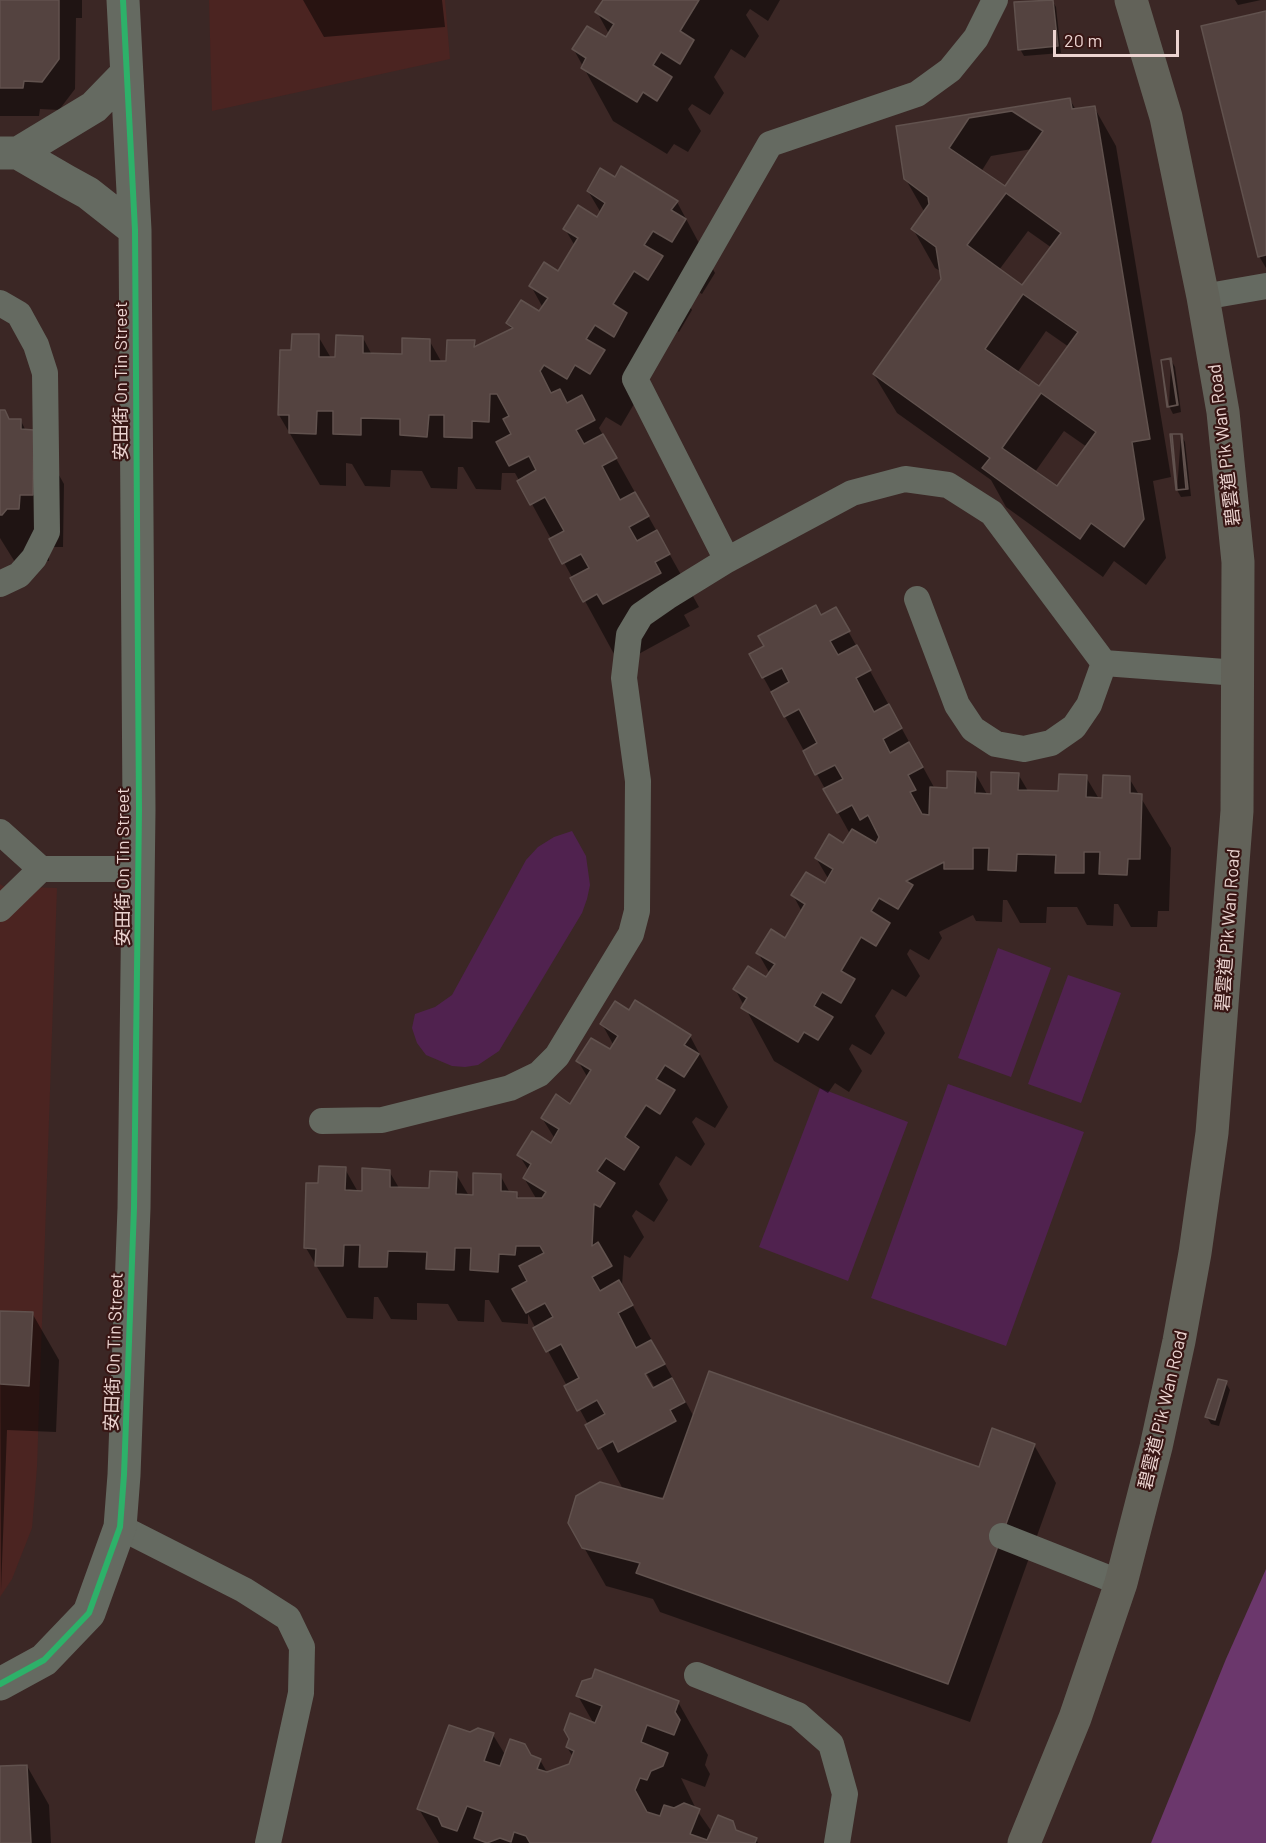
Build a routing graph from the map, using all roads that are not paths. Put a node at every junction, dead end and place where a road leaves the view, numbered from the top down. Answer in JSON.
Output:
{"nodes":[{"id":1,"x":123,"y":0,"type":"edge"},
{"id":2,"x":994,"y":0,"type":"edge"},
{"id":3,"x":1131,"y":0,"type":"edge"},
{"id":4,"x":126,"y":74,"type":"junction"},
{"id":5,"x":9,"y":153,"type":"edge"},
{"id":6,"x":135,"y":230,"type":"junction"},
{"id":7,"x":1266,"y":286,"type":"edge"},
{"id":8,"x":1203,"y":297,"type":"junction"},
{"id":9,"x":0,"y":303,"type":"edge"},
{"id":10,"x":727,"y":560,"type":"junction"},
{"id":11,"x":0,"y":584,"type":"edge"},
{"id":12,"x":917,"y":599,"type":"dead end"},
{"id":13,"x":1104,"y":663,"type":"junction"},
{"id":14,"x":1238,"y":673,"type":"junction"},
{"id":15,"x":0,"y":832,"type":"edge"},
{"id":16,"x":138,"y":868,"type":"junction"},
{"id":17,"x":40,"y":869,"type":"junction"},
{"id":18,"x":0,"y":909,"type":"edge"},
{"id":19,"x":322,"y":1121,"type":"dead end"},
{"id":20,"x":120,"y":1527,"type":"junction"},
{"id":21,"x":1002,"y":1536,"type":"dead end"},
{"id":22,"x":1121,"y":1583,"type":"junction"},
{"id":23,"x":697,"y":1675,"type":"dead end"},
{"id":24,"x":0,"y":1684,"type":"edge"},
{"id":25,"x":268,"y":1843,"type":"edge"},
{"id":26,"x":837,"y":1843,"type":"edge"},
{"id":27,"x":1024,"y":1843,"type":"edge"}],
"edges":[{"from":1,"to":4,"type":"street","name":"安田街 On Tin Street"},
{"from":2,"to":10,"type":"lane"},
{"from":3,"to":8,"type":"main road","name":"碧雲道 Pik Wan Road"},
{"from":4,"to":5,"type":"street"},
{"from":4,"to":6,"type":"street","name":"安田街 On Tin Street"},
{"from":5,"to":6,"type":"street"},
{"from":6,"to":16,"type":"street","name":"安田街 On Tin Street"},
{"from":7,"to":8,"type":"lane"},
{"from":8,"to":14,"type":"main road","name":"碧雲道 Pik Wan Road"},
{"from":9,"to":11,"type":"lane"},
{"from":10,"to":13,"type":"lane"},
{"from":10,"to":19,"type":"lane"},
{"from":12,"to":13,"type":"lane"},
{"from":13,"to":14,"type":"lane"},
{"from":14,"to":22,"type":"main road","name":"碧雲道 Pik Wan Road"},
{"from":15,"to":17,"type":"lane"},
{"from":16,"to":17,"type":"lane"},
{"from":16,"to":20,"type":"street","name":"安田街 On Tin Street"},
{"from":17,"to":18,"type":"lane"},
{"from":20,"to":24,"type":"street","name":"安田街 On Tin Street"},
{"from":20,"to":25,"type":"lane"},
{"from":21,"to":22,"type":"lane"},
{"from":22,"to":27,"type":"main road","name":"碧雲道 Pik Wan Road"},
{"from":23,"to":26,"type":"lane"}]}
